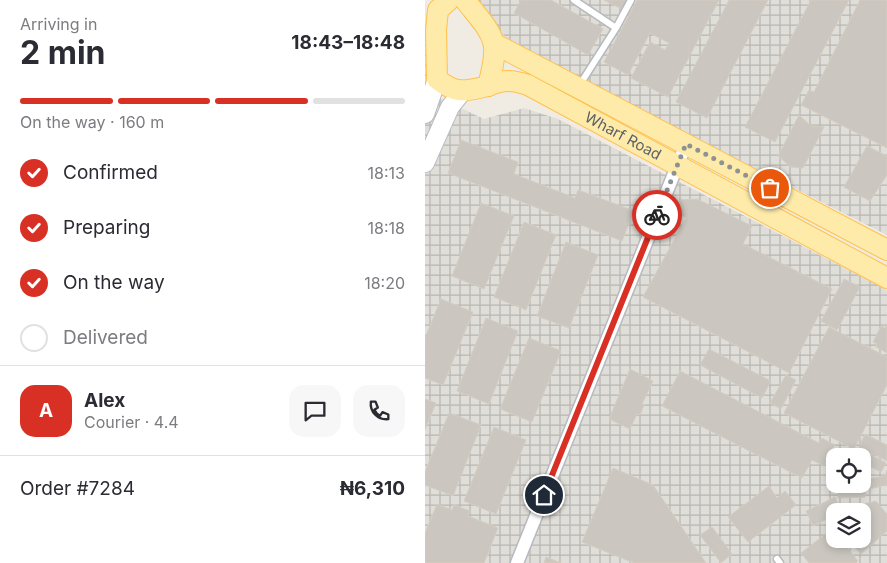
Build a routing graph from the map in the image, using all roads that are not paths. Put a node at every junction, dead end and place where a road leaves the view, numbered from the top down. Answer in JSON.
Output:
{"nodes":[{"id":1,"x":465,"y":0,"type":"edge"},
{"id":2,"x":574,"y":0,"type":"edge"},
{"id":3,"x":631,"y":0,"type":"edge"},
{"id":4,"x":440,"y":3,"type":"edge"},
{"id":5,"x":616,"y":28,"type":"junction"},
{"id":6,"x":495,"y":44,"type":"junction"},
{"id":7,"x":437,"y":78,"type":"junction"},
{"id":8,"x":488,"y":86,"type":"junction"},
{"id":9,"x":578,"y":88,"type":"junction"},
{"id":10,"x":462,"y":92,"type":"junction"},
{"id":11,"x":425,"y":114,"type":"edge"},
{"id":12,"x":686,"y":144,"type":"junction"},
{"id":13,"x":425,"y":162,"type":"edge"},
{"id":14,"x":678,"y":165,"type":"junction"},
{"id":15,"x":887,"y":250,"type":"edge"},
{"id":16,"x":887,"y":278,"type":"edge"},
{"id":17,"x":517,"y":563,"type":"edge"}],
"edges":[{"from":1,"to":6,"type":"main road"},
{"from":2,"to":5,"type":"lane"},
{"from":3,"to":5,"type":"lane"},
{"from":4,"to":7,"type":"main road"},
{"from":5,"to":9,"type":"lane"},
{"from":6,"to":8,"type":"main road"},
{"from":6,"to":9,"type":"main road","name":"Wharf Road"},
{"from":7,"to":10,"type":"main road"},
{"from":7,"to":11,"type":"main road"},
{"from":8,"to":10,"type":"main road","name":"Wharf Road"},
{"from":8,"to":14,"type":"main road","name":"Wharf Road"},
{"from":9,"to":12,"type":"main road","name":"Wharf Road"},
{"from":10,"to":13,"type":"main road"},
{"from":12,"to":14,"type":"street"},
{"from":12,"to":15,"type":"main road","name":"Wharf Road"},
{"from":14,"to":16,"type":"main road","name":"Wharf Road"},
{"from":14,"to":17,"type":"street"}]}
